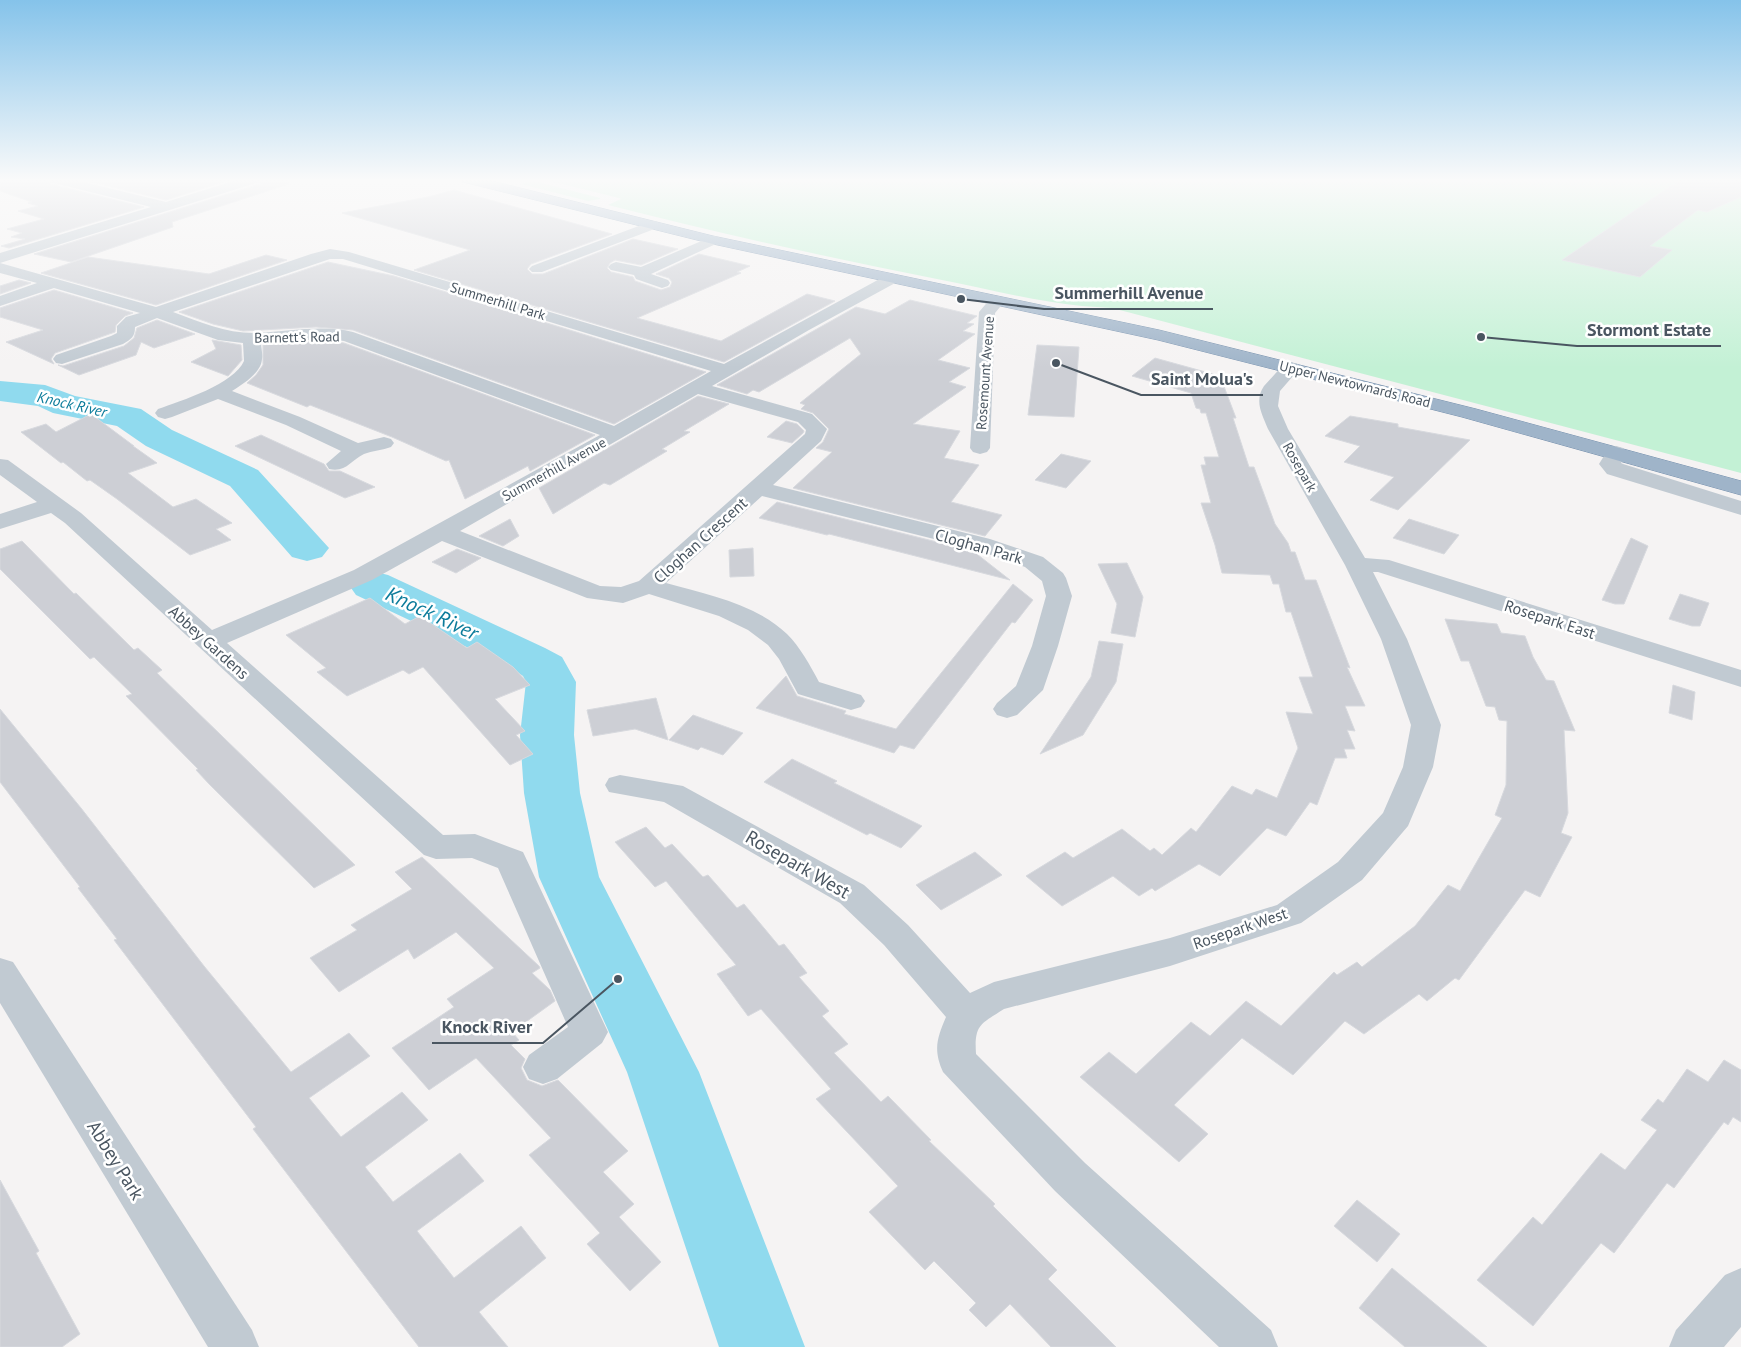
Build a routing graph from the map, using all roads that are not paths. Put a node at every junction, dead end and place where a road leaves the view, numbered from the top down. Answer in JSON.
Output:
{"nodes":[{"id":1,"x":51,"y":242,"type":"edge"},
{"id":2,"x":607,"y":242,"type":"edge"},
{"id":3,"x":709,"y":242,"type":"edge"},
{"id":4,"x":722,"y":242,"type":"edge"},
{"id":5,"x":0,"y":258,"type":"edge"},
{"id":6,"x":616,"y":267,"type":"dead end"},
{"id":7,"x":0,"y":268,"type":"edge"},
{"id":8,"x":537,"y":268,"type":"dead end"},
{"id":9,"x":643,"y":272,"type":"junction"},
{"id":10,"x":892,"y":279,"type":"junction"},
{"id":11,"x":53,"y":283,"type":"junction"},
{"id":12,"x":662,"y":284,"type":"dead end"},
{"id":13,"x":0,"y":301,"type":"edge"},
{"id":14,"x":997,"y":301,"type":"junction"},
{"id":15,"x":156,"y":312,"type":"junction"},
{"id":16,"x":253,"y":338,"type":"junction"},
{"id":17,"x":62,"y":359,"type":"dead end"},
{"id":18,"x":1291,"y":368,"type":"junction"},
{"id":19,"x":726,"y":370,"type":"junction"},
{"id":20,"x":698,"y":388,"type":"junction"},
{"id":21,"x":219,"y":393,"type":"junction"},
{"id":22,"x":165,"y":413,"type":"dead end"},
{"id":23,"x":617,"y":434,"type":"junction"},
{"id":24,"x":384,"y":443,"type":"dead end"},
{"id":25,"x":980,"y":448,"type":"dead end"},
{"id":26,"x":356,"y":450,"type":"junction"},
{"id":27,"x":1616,"y":452,"type":"junction"},
{"id":28,"x":337,"y":464,"type":"dead end"},
{"id":29,"x":0,"y":465,"type":"edge"},
{"id":30,"x":757,"y":488,"type":"junction"},
{"id":31,"x":1741,"y":488,"type":"edge"},
{"id":32,"x":55,"y":504,"type":"junction"},
{"id":33,"x":1741,"y":508,"type":"edge"},
{"id":34,"x":0,"y":522,"type":"edge"},
{"id":35,"x":441,"y":532,"type":"junction"},
{"id":36,"x":1357,"y":565,"type":"junction"},
{"id":37,"x":648,"y":586,"type":"junction"},
{"id":38,"x":208,"y":642,"type":"junction"},
{"id":39,"x":1741,"y":680,"type":"edge"},
{"id":40,"x":851,"y":700,"type":"dead end"},
{"id":41,"x":1007,"y":709,"type":"dead end"},
{"id":42,"x":620,"y":785,"type":"dead end"},
{"id":43,"x":0,"y":972,"type":"edge"},
{"id":44,"x":966,"y":1014,"type":"junction"},
{"id":45,"x":543,"y":1067,"type":"dead end"},
{"id":46,"x":1741,"y":1291,"type":"edge"},
{"id":47,"x":234,"y":1347,"type":"edge"},
{"id":48,"x":1254,"y":1347,"type":"edge"},
{"id":49,"x":1694,"y":1347,"type":"edge"}],
"edges":[{"from":1,"to":5,"type":"street"},
{"from":2,"to":8,"type":"street"},
{"from":3,"to":9,"type":"street"},
{"from":4,"to":10,"type":"highway","name":"Upper Newtownards Road"},
{"from":6,"to":9,"type":"street"},
{"from":7,"to":11,"type":"street","name":"Barnett's Road"},
{"from":9,"to":12,"type":"street"},
{"from":10,"to":14,"type":"highway","name":"Upper Newtownards Road"},
{"from":10,"to":19,"type":"street","name":"Summerhill Avenue"},
{"from":11,"to":13,"type":"street"},
{"from":11,"to":15,"type":"street","name":"Barnett's Road"},
{"from":14,"to":18,"type":"highway","name":"Upper Newtownards Road"},
{"from":14,"to":25,"type":"street","name":"Rosemount Avenue"},
{"from":15,"to":16,"type":"street","name":"Barnett's Road"},
{"from":15,"to":17,"type":"street","name":"Summerhill Park"},
{"from":15,"to":19,"type":"street","name":"Summerhill Park"},
{"from":16,"to":21,"type":"street"},
{"from":16,"to":23,"type":"street","name":"Barnett's Road"},
{"from":18,"to":27,"type":"highway","name":"Upper Newtownards Road"},
{"from":18,"to":36,"type":"street","name":"Rosepark"},
{"from":19,"to":20,"type":"street","name":"Summerhill Avenue"},
{"from":20,"to":23,"type":"street","name":"Summerhill Avenue"},
{"from":20,"to":30,"type":"street","name":"Cloghan Crescent"},
{"from":21,"to":22,"type":"street"},
{"from":21,"to":26,"type":"street"},
{"from":23,"to":35,"type":"street","name":"Summerhill Avenue"},
{"from":24,"to":26,"type":"street"},
{"from":26,"to":28,"type":"street"},
{"from":27,"to":31,"type":"highway","name":"Upper Newtownards Road"},
{"from":27,"to":33,"type":"street"},
{"from":29,"to":32,"type":"street","name":"Abbey Gardens"},
{"from":30,"to":37,"type":"street","name":"Cloghan Crescent"},
{"from":30,"to":41,"type":"street","name":"Cloghan Park"},
{"from":32,"to":34,"type":"street"},
{"from":32,"to":38,"type":"street","name":"Abbey Gardens"},
{"from":35,"to":37,"type":"street","name":"Cloghan Crescent"},
{"from":35,"to":38,"type":"street","name":"Summerhill Avenue"},
{"from":36,"to":39,"type":"street","name":"Rosepark East"},
{"from":36,"to":44,"type":"street","name":"Rosepark West"},
{"from":37,"to":40,"type":"street"},
{"from":38,"to":45,"type":"street","name":"Abbey Gardens"},
{"from":42,"to":44,"type":"street","name":"Rosepark West"},
{"from":43,"to":47,"type":"street","name":"Abbey Park"},
{"from":44,"to":48,"type":"street"},
{"from":46,"to":49,"type":"street"}]}
